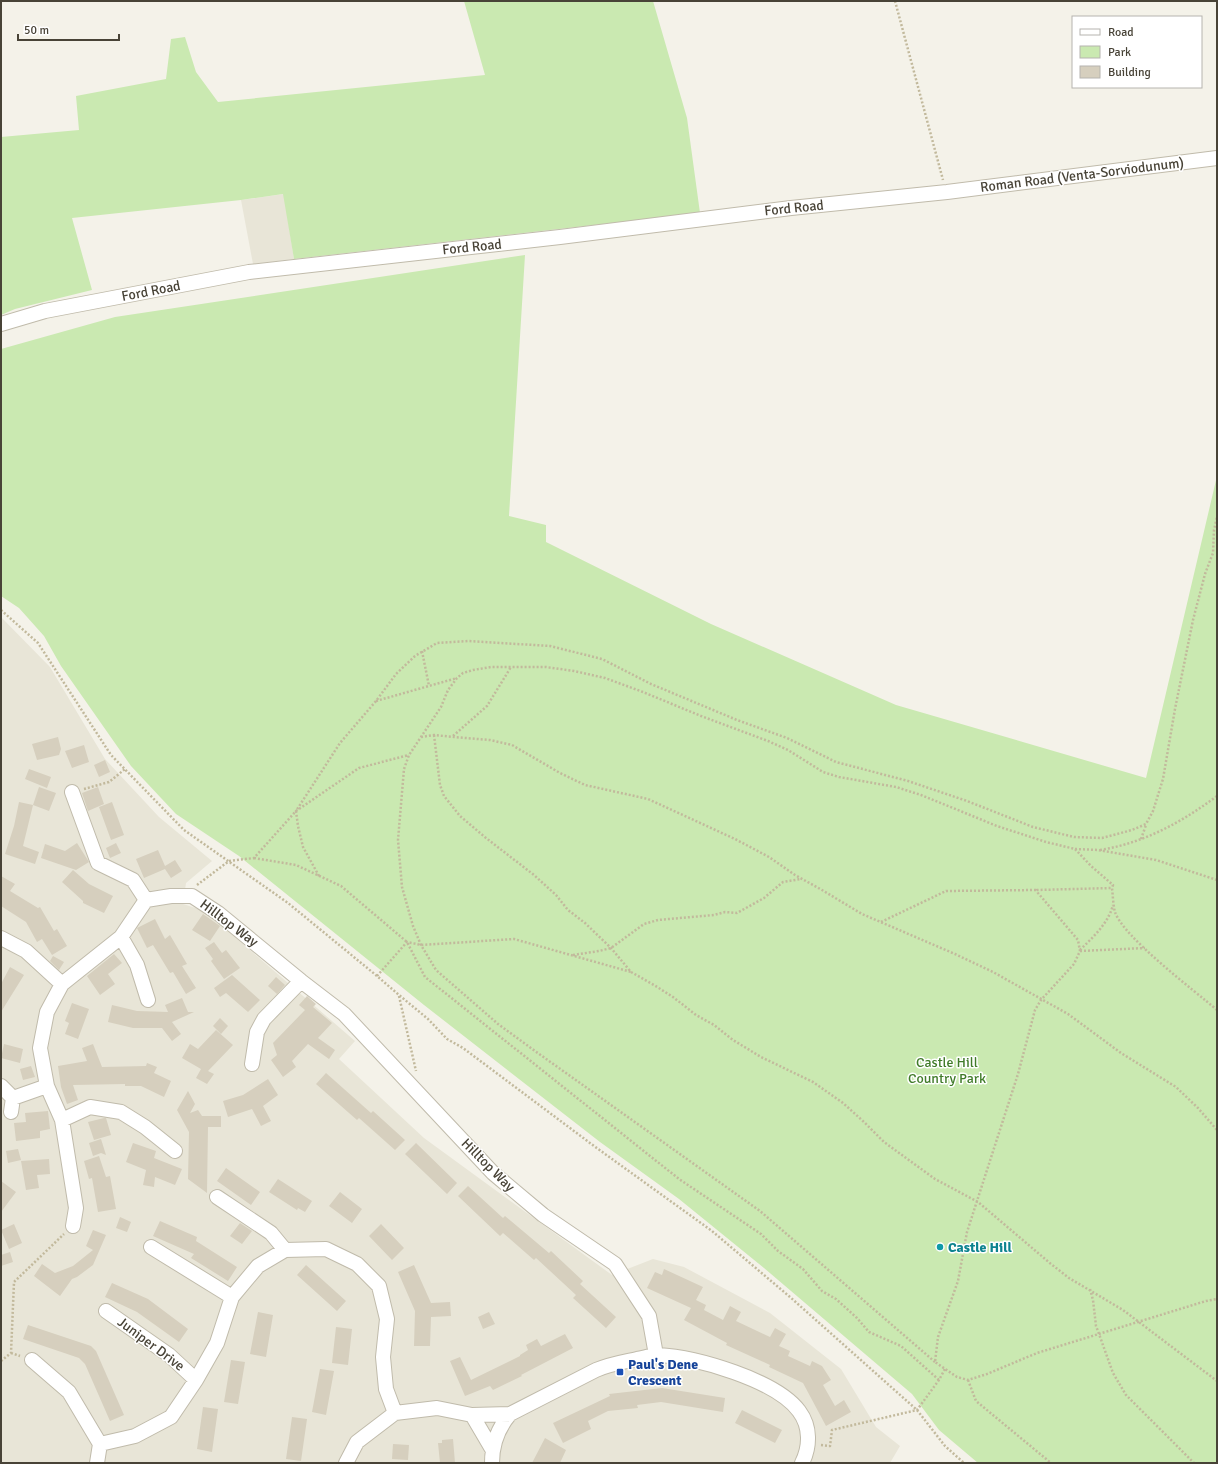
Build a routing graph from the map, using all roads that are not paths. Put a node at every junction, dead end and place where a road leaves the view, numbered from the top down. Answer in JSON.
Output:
{"nodes":[{"id":1,"x":1217,"y":158,"type":"edge"},
{"id":2,"x":947,"y":192,"type":"joint"},
{"id":3,"x":1,"y":324,"type":"edge"},
{"id":4,"x":72,"y":792,"type":"road end"},
{"id":5,"x":146,"y":900,"type":"junction"},
{"id":6,"x":121,"y":937,"type":"junction"},
{"id":7,"x":1,"y":938,"type":"edge"},
{"id":8,"x":301,"y":981,"type":"junction"},
{"id":9,"x":62,"y":984,"type":"junction"},
{"id":10,"x":148,"y":1000,"type":"dead end"},
{"id":11,"x":252,"y":1064,"type":"dead end"},
{"id":12,"x":1,"y":1086,"type":"edge"},
{"id":13,"x":47,"y":1086,"type":"junction"},
{"id":14,"x":62,"y":1120,"type":"junction"},
{"id":15,"x":175,"y":1151,"type":"dead end"},
{"id":16,"x":216,"y":1197,"type":"dead end"},
{"id":17,"x":73,"y":1226,"type":"road end"},
{"id":18,"x":151,"y":1247,"type":"dead end"},
{"id":19,"x":285,"y":1250,"type":"junction"},
{"id":20,"x":232,"y":1297,"type":"junction"},
{"id":21,"x":106,"y":1311,"type":"dead end"},
{"id":22,"x":656,"y":1355,"type":"junction"},
{"id":23,"x":32,"y":1360,"type":"dead end"},
{"id":24,"x":196,"y":1380,"type":"junction"},
{"id":25,"x":395,"y":1413,"type":"junction"},
{"id":26,"x":510,"y":1414,"type":"junction"},
{"id":27,"x":472,"y":1415,"type":"junction"},
{"id":28,"x":100,"y":1444,"type":"junction"},
{"id":29,"x":806,"y":1452,"type":"edge"},
{"id":30,"x":492,"y":1456,"type":"edge"},
{"id":31,"x":96,"y":1463,"type":"edge"},
{"id":32,"x":346,"y":1463,"type":"edge"}],
"edges":[{"from":1,"to":2,"type":"street","name":"Roman Road (Venta-Sorviodunum)"},
{"from":2,"to":3,"type":"street","name":"Ford Road"},
{"from":4,"to":5,"type":"street"},
{"from":5,"to":6,"type":"street"},
{"from":5,"to":8,"type":"street","name":"Hilltop Way"},
{"from":6,"to":9,"type":"street"},
{"from":6,"to":10,"type":"street"},
{"from":7,"to":9,"type":"street"},
{"from":8,"to":11,"type":"street"},
{"from":8,"to":22,"type":"street","name":"Hilltop Way"},
{"from":9,"to":13,"type":"street"},
{"from":12,"to":13,"type":"street"},
{"from":13,"to":14,"type":"street"},
{"from":14,"to":15,"type":"street"},
{"from":14,"to":17,"type":"street"},
{"from":16,"to":19,"type":"street"},
{"from":18,"to":20,"type":"street"},
{"from":19,"to":20,"type":"street","name":"Juniper Drive"},
{"from":19,"to":25,"type":"street","name":"Juniper Drive"},
{"from":20,"to":24,"type":"street","name":"Juniper Drive"},
{"from":21,"to":24,"type":"street","name":"Juniper Drive"},
{"from":22,"to":26,"type":"street"},
{"from":22,"to":29,"type":"street"},
{"from":23,"to":28,"type":"street"},
{"from":24,"to":28,"type":"street","name":"Juniper Drive"},
{"from":25,"to":27,"type":"street"},
{"from":25,"to":32,"type":"street"},
{"from":26,"to":27,"type":"street"},
{"from":26,"to":30,"type":"street"},
{"from":27,"to":30,"type":"street"},
{"from":28,"to":31,"type":"street"}]}
